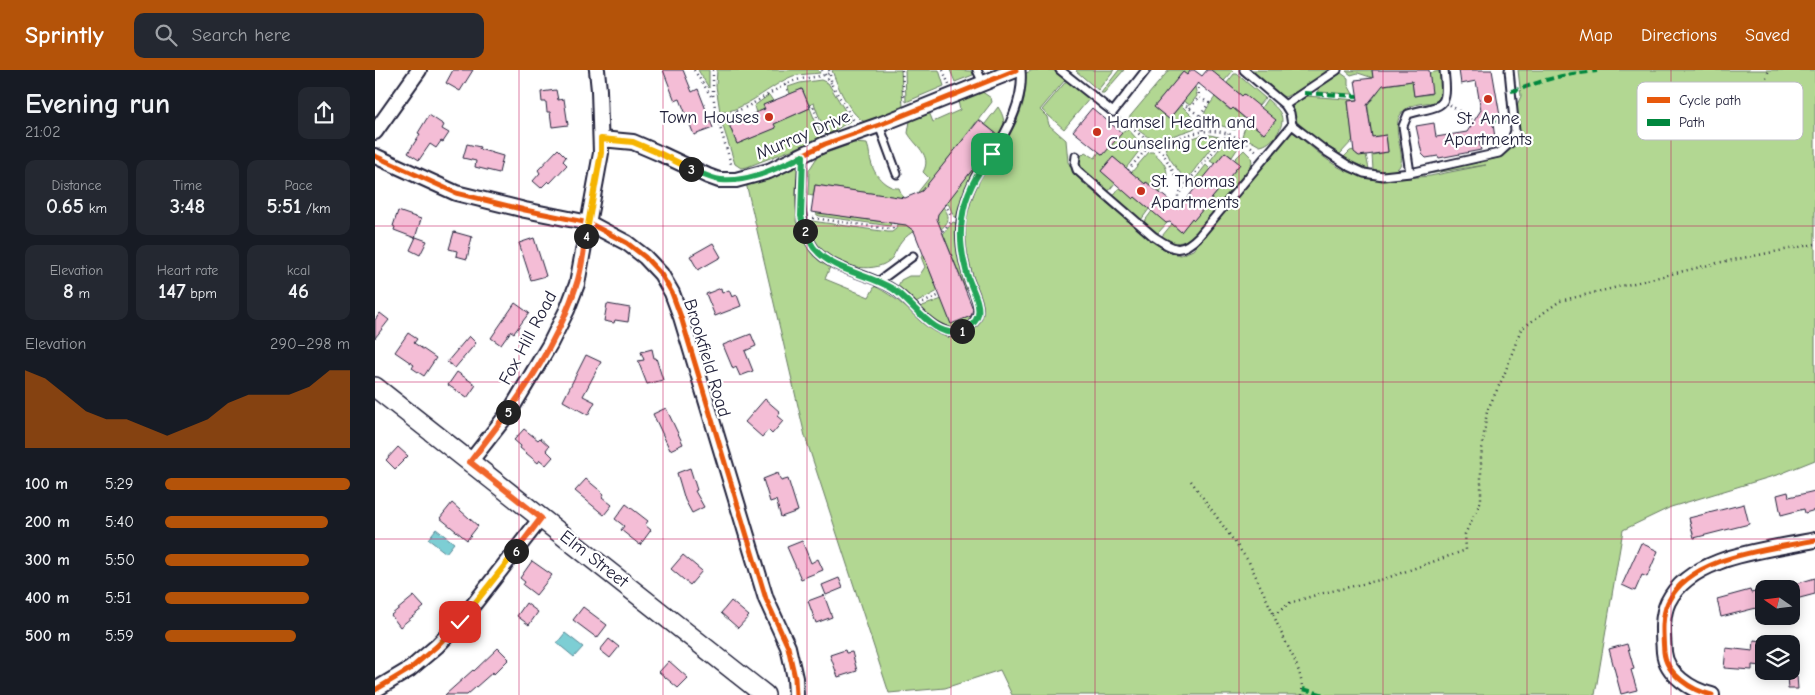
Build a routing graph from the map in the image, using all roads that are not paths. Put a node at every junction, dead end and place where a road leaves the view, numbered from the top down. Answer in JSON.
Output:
{"nodes":[{"id":1,"x":419,"y":70,"type":"edge"},
{"id":2,"x":597,"y":70,"type":"edge"},
{"id":3,"x":977,"y":70,"type":"edge"},
{"id":4,"x":1016,"y":70,"type":"edge"},
{"id":5,"x":1021,"y":70,"type":"edge"},
{"id":6,"x":1060,"y":70,"type":"edge"},
{"id":7,"x":1146,"y":70,"type":"edge"},
{"id":8,"x":1244,"y":70,"type":"edge"},
{"id":9,"x":1337,"y":70,"type":"edge"},
{"id":10,"x":1444,"y":70,"type":"edge"},
{"id":11,"x":1509,"y":70,"type":"edge"},
{"id":12,"x":983,"y":83,"type":"junction"},
{"id":13,"x":1285,"y":104,"type":"junction"},
{"id":14,"x":879,"y":125,"type":"junction"},
{"id":15,"x":1292,"y":125,"type":"junction"},
{"id":16,"x":375,"y":132,"type":"edge"},
{"id":17,"x":601,"y":139,"type":"junction"},
{"id":18,"x":375,"y":156,"type":"edge"},
{"id":19,"x":803,"y":156,"type":"junction"},
{"id":20,"x":1076,"y":156,"type":"dead end"},
{"id":21,"x":1409,"y":173,"type":"junction"},
{"id":22,"x":897,"y":174,"type":"dead end"},
{"id":23,"x":589,"y":223,"type":"junction"},
{"id":24,"x":913,"y":256,"type":"dead end"},
{"id":25,"x":878,"y":282,"type":"junction"},
{"id":26,"x":375,"y":387,"type":"edge"},
{"id":27,"x":470,"y":462,"type":"junction"},
{"id":28,"x":541,"y":518,"type":"junction"},
{"id":29,"x":1815,"y":540,"type":"edge"},
{"id":30,"x":375,"y":690,"type":"edge"},
{"id":31,"x":765,"y":695,"type":"edge"},
{"id":32,"x":796,"y":695,"type":"edge"},
{"id":33,"x":1713,"y":695,"type":"edge"}],
"edges":[{"from":1,"to":16,"type":"street"},
{"from":2,"to":17,"type":"street","name":"Fox Hill Road"},
{"from":3,"to":12,"type":"lane"},
{"from":4,"to":12,"type":"street","name":"Murray Drive"},
{"from":5,"to":25,"type":"lane"},
{"from":6,"to":7,"type":"lane"},
{"from":8,"to":13,"type":"lane"},
{"from":9,"to":13,"type":"lane"},
{"from":10,"to":21,"type":"lane"},
{"from":11,"to":21,"type":"lane"},
{"from":12,"to":14,"type":"street","name":"Murray Drive"},
{"from":13,"to":15,"type":"lane"},
{"from":14,"to":19,"type":"street","name":"Murray Drive"},
{"from":14,"to":22,"type":"lane"},
{"from":15,"to":20,"type":"lane"},
{"from":15,"to":21,"type":"lane"},
{"from":17,"to":19,"type":"street","name":"Murray Drive"},
{"from":17,"to":23,"type":"street","name":"Fox Hill Road"},
{"from":18,"to":23,"type":"street","name":"Brookfield Road"},
{"from":19,"to":25,"type":"lane"},
{"from":23,"to":27,"type":"street","name":"Fox Hill Road"},
{"from":23,"to":32,"type":"street","name":"Brookfield Road"},
{"from":24,"to":25,"type":"lane"},
{"from":26,"to":27,"type":"main road","name":"Elm Street"},
{"from":27,"to":28,"type":"main road","name":"Elm Street"},
{"from":28,"to":30,"type":"street"},
{"from":28,"to":31,"type":"main road","name":"Elm Street"},
{"from":29,"to":33,"type":"street"}]}
